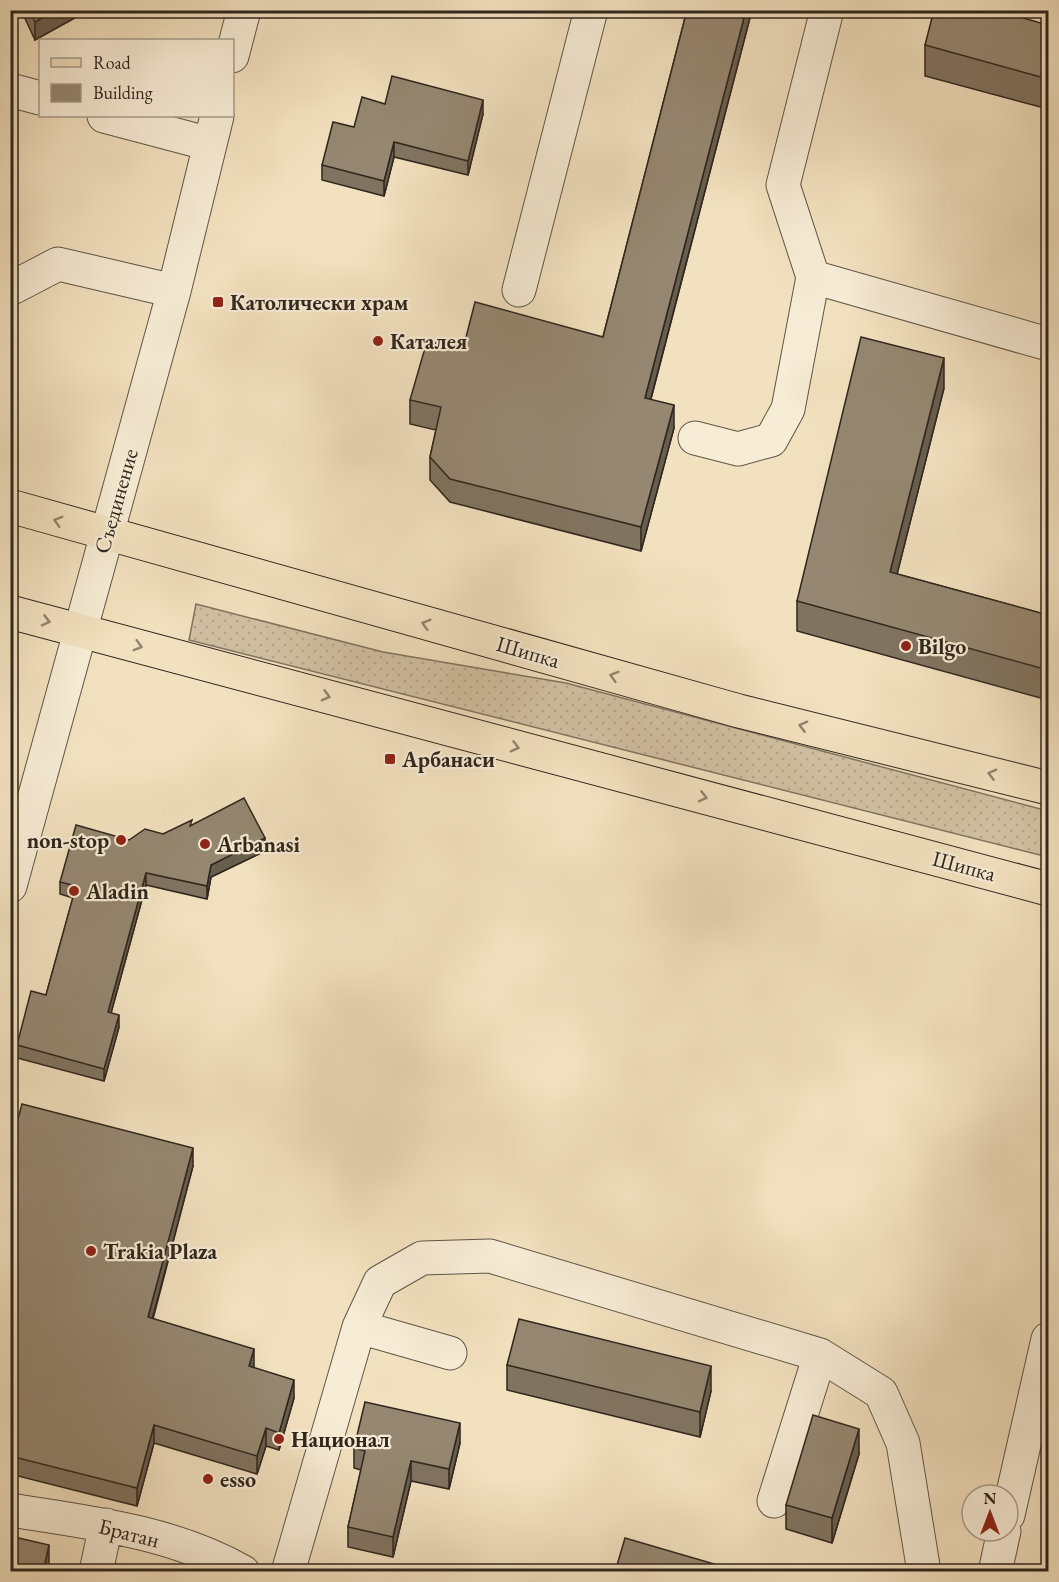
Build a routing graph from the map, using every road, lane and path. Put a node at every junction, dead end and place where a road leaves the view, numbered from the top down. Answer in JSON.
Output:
{"nodes":[{"id":1,"x":244,"y":10,"type":"edge"},
{"id":2,"x":591,"y":10,"type":"edge"},
{"id":3,"x":827,"y":10,"type":"edge"},
{"id":4,"x":234,"y":48,"type":"edge"},
{"id":5,"x":10,"y":90,"type":"edge"},
{"id":6,"x":39,"y":98,"type":"edge"},
{"id":7,"x":112,"y":117,"type":"edge"},
{"id":8,"x":214,"y":130,"type":"edge"},
{"id":9,"x":813,"y":277,"type":"junction"},
{"id":10,"x":10,"y":289,"type":"edge"},
{"id":11,"x":519,"y":290,"type":"dead end"},
{"id":12,"x":174,"y":291,"type":"junction"},
{"id":13,"x":1048,"y":344,"type":"edge"},
{"id":14,"x":695,"y":438,"type":"dead end"},
{"id":15,"x":10,"y":506,"type":"edge"},
{"id":16,"x":106,"y":535,"type":"junction"},
{"id":17,"x":10,"y":612,"type":"edge"},
{"id":18,"x":81,"y":630,"type":"junction"},
{"id":19,"x":1048,"y":788,"type":"edge"},
{"id":20,"x":10,"y":885,"type":"edge"},
{"id":21,"x":1048,"y":889,"type":"edge"},
{"id":22,"x":359,"y":1327,"type":"junction"},
{"id":23,"x":1048,"y":1339,"type":"edge"},
{"id":24,"x":450,"y":1353,"type":"dead end"},
{"id":25,"x":820,"y":1355,"type":"junction"},
{"id":26,"x":1015,"y":1483,"type":"edge"},
{"id":27,"x":774,"y":1501,"type":"dead end"},
{"id":28,"x":10,"y":1510,"type":"edge"},
{"id":29,"x":106,"y":1525,"type":"junction"},
{"id":30,"x":1001,"y":1543,"type":"edge"},
{"id":31,"x":926,"y":1571,"type":"edge"},
{"id":32,"x":96,"y":1572,"type":"edge"},
{"id":33,"x":243,"y":1572,"type":"edge"},
{"id":34,"x":288,"y":1572,"type":"edge"},
{"id":35,"x":995,"y":1572,"type":"edge"}],
"edges":[{"from":1,"to":4,"type":"street"},
{"from":2,"to":11,"type":"street"},
{"from":3,"to":9,"type":"street"},
{"from":5,"to":6,"type":"street"},
{"from":7,"to":8,"type":"street"},
{"from":8,"to":12,"type":"street","name":"Съединение"},
{"from":9,"to":13,"type":"street"},
{"from":9,"to":14,"type":"street"},
{"from":10,"to":12,"type":"street"},
{"from":12,"to":16,"type":"street","name":"Съединение"},
{"from":16,"to":15,"type":"main road","name":"Шипка","one_way":true},
{"from":16,"to":18,"type":"street","name":"Съединение"},
{"from":19,"to":16,"type":"main road","name":"Шипка","one_way":true},
{"from":17,"to":18,"type":"main road","name":"Шипка","one_way":true},
{"from":18,"to":20,"type":"street","name":"Съединение"},
{"from":18,"to":21,"type":"main road","name":"Шипка","one_way":true},
{"from":22,"to":24,"type":"street"},
{"from":22,"to":25,"type":"street"},
{"from":22,"to":34,"type":"street"},
{"from":23,"to":26,"type":"street"},
{"from":25,"to":27,"type":"street"},
{"from":25,"to":31,"type":"street"},
{"from":28,"to":29,"type":"street","name":"Братан"},
{"from":29,"to":32,"type":"street"},
{"from":29,"to":33,"type":"street","name":"Братан"},
{"from":30,"to":35,"type":"street"}]}
